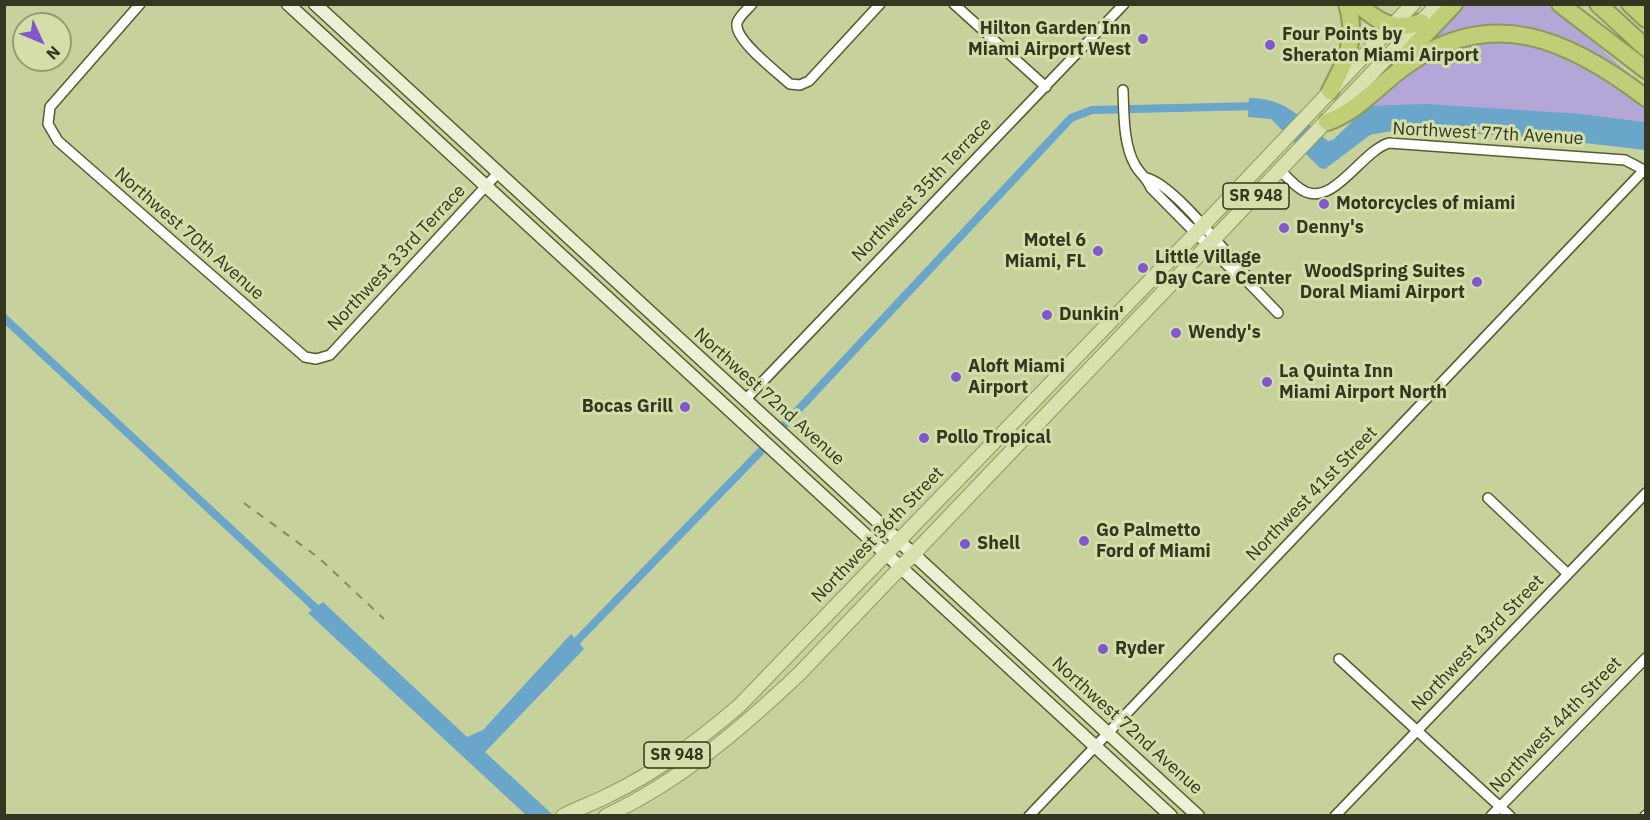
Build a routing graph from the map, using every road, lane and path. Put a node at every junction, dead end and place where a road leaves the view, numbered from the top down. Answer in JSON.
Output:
{"nodes":[{"id":1,"x":140,"y":4,"type":"edge"},
{"id":2,"x":288,"y":4,"type":"edge"},
{"id":3,"x":315,"y":4,"type":"edge"},
{"id":4,"x":752,"y":4,"type":"edge"},
{"id":5,"x":880,"y":4,"type":"edge"},
{"id":6,"x":954,"y":4,"type":"edge"},
{"id":7,"x":1124,"y":4,"type":"edge"},
{"id":8,"x":1347,"y":4,"type":"edge"},
{"id":9,"x":1358,"y":4,"type":"edge"},
{"id":10,"x":1413,"y":4,"type":"edge"},
{"id":11,"x":1438,"y":4,"type":"edge"},
{"id":12,"x":1454,"y":4,"type":"edge"},
{"id":13,"x":1560,"y":4,"type":"edge"},
{"id":14,"x":1578,"y":4,"type":"edge"},
{"id":15,"x":1598,"y":4,"type":"edge"},
{"id":16,"x":1613,"y":4,"type":"edge"},
{"id":17,"x":1630,"y":4,"type":"edge"},
{"id":18,"x":1646,"y":19,"type":"edge"},
{"id":19,"x":1421,"y":22,"type":"junction"},
{"id":20,"x":1392,"y":26,"type":"junction"},
{"id":21,"x":1646,"y":34,"type":"edge"},
{"id":22,"x":1646,"y":48,"type":"edge"},
{"id":23,"x":1646,"y":68,"type":"edge"},
{"id":24,"x":1379,"y":84,"type":"junction"},
{"id":25,"x":1046,"y":87,"type":"junction"},
{"id":26,"x":1330,"y":91,"type":"junction"},
{"id":27,"x":1123,"y":94,"type":"dead end"},
{"id":28,"x":1646,"y":98,"type":"edge"},
{"id":29,"x":1327,"y":122,"type":"junction"},
{"id":30,"x":462,"y":140,"type":"junction"},
{"id":31,"x":459,"y":162,"type":"junction"},
{"id":32,"x":1280,"y":170,"type":"junction"},
{"id":33,"x":1645,"y":170,"type":"edge"},
{"id":34,"x":498,"y":172,"type":"junction"},
{"id":35,"x":485,"y":186,"type":"junction"},
{"id":36,"x":1199,"y":230,"type":"junction"},
{"id":37,"x":1210,"y":243,"type":"junction"},
{"id":38,"x":615,"y":281,"type":"junction"},
{"id":39,"x":603,"y":294,"type":"junction"},
{"id":40,"x":1123,"y":309,"type":"junction"},
{"id":41,"x":1278,"y":313,"type":"dead end"},
{"id":42,"x":1136,"y":321,"type":"junction"},
{"id":43,"x":316,"y":359,"type":"joint"},
{"id":44,"x":745,"y":400,"type":"junction"},
{"id":45,"x":1646,"y":494,"type":"edge"},
{"id":46,"x":1488,"y":498,"type":"dead end"},
{"id":47,"x":898,"y":540,"type":"junction"},
{"id":48,"x":886,"y":554,"type":"junction"},
{"id":49,"x":913,"y":554,"type":"junction"},
{"id":50,"x":900,"y":567,"type":"junction"},
{"id":51,"x":1568,"y":574,"type":"junction"},
{"id":52,"x":1646,"y":658,"type":"edge"},
{"id":53,"x":1339,"y":659,"type":"dead end"},
{"id":54,"x":1416,"y":731,"type":"junction"},
{"id":55,"x":1107,"y":732,"type":"junction"},
{"id":56,"x":1094,"y":746,"type":"junction"},
{"id":57,"x":1500,"y":806,"type":"junction"},
{"id":58,"x":1190,"y":813,"type":"edge"},
{"id":59,"x":563,"y":816,"type":"edge"},
{"id":60,"x":606,"y":816,"type":"edge"},
{"id":61,"x":1029,"y":816,"type":"edge"},
{"id":62,"x":1171,"y":816,"type":"edge"},
{"id":63,"x":1335,"y":816,"type":"edge"},
{"id":64,"x":1491,"y":816,"type":"edge"},
{"id":65,"x":1510,"y":816,"type":"edge"}],
"edges":[{"from":1,"to":43,"type":"street","name":"Northwest 70th Avenue"},
{"from":2,"to":31,"type":"main road","name":"Northwest 72nd Avenue"},
{"from":3,"to":30,"type":"main road","name":"Northwest 72nd Avenue"},
{"from":4,"to":5,"type":"street"},
{"from":6,"to":25,"type":"street"},
{"from":7,"to":25,"type":"street","name":"Northwest 35th Terrace"},
{"from":8,"to":26,"type":"highway"},
{"from":9,"to":20,"type":"highway"},
{"from":10,"to":20,"type":"main road","name":"Northwest 36th Street","number":"SR 948"},
{"from":11,"to":19,"type":"main road"},
{"from":12,"to":24,"type":"highway"},
{"from":13,"to":23,"type":"highway"},
{"from":14,"to":23,"type":"highway"},
{"from":15,"to":22,"type":"highway"},
{"from":16,"to":21,"type":"highway"},
{"from":17,"to":18,"type":"highway"},
{"from":19,"to":20,"type":"highway"},
{"from":19,"to":29,"type":"main road"},
{"from":20,"to":26,"type":"main road","name":"Northwest 36th Street","number":"SR 948"},
{"from":24,"to":28,"type":"highway"},
{"from":24,"to":29,"type":"highway"},
{"from":25,"to":44,"type":"street","name":"Northwest 35th Terrace"},
{"from":26,"to":36,"type":"main road","name":"Northwest 36th Street","number":"SR 948"},
{"from":27,"to":36,"type":"street"},
{"from":29,"to":32,"type":"main road","number":"SR 948"},
{"from":30,"to":31,"type":"main road"},
{"from":30,"to":34,"type":"main road","name":"Northwest 72nd Avenue"},
{"from":31,"to":35,"type":"main road","name":"Northwest 72nd Avenue"},
{"from":32,"to":33,"type":"street","name":"Northwest 77th Avenue"},
{"from":32,"to":37,"type":"main road","number":"SR 948"},
{"from":33,"to":55,"type":"street","name":"Northwest 41st Street"},
{"from":34,"to":35,"type":"street","name":"Northwest 33rd Terrace"},
{"from":34,"to":38,"type":"main road","name":"Northwest 72nd Avenue"},
{"from":35,"to":39,"type":"main road","name":"Northwest 72nd Avenue"},
{"from":35,"to":43,"type":"street","name":"Northwest 33rd Terrace"},
{"from":36,"to":37,"type":"street"},
{"from":36,"to":40,"type":"main road","name":"Northwest 36th Street","number":"SR 948"},
{"from":37,"to":41,"type":"street"},
{"from":37,"to":42,"type":"main road","number":"SR 948"},
{"from":38,"to":39,"type":"main road"},
{"from":38,"to":44,"type":"main road","name":"Northwest 72nd Avenue"},
{"from":39,"to":48,"type":"main road","name":"Northwest 72nd Avenue"},
{"from":40,"to":42,"type":"main road"},
{"from":40,"to":47,"type":"main road","name":"Northwest 36th Street","number":"SR 948"},
{"from":42,"to":49,"type":"main road","number":"SR 948"},
{"from":44,"to":47,"type":"main road","name":"Northwest 72nd Avenue"},
{"from":45,"to":51,"type":"street","name":"Northwest 43rd Street"},
{"from":46,"to":51,"type":"street"},
{"from":47,"to":48,"type":"main road","name":"Northwest 36th Street","number":"SR 948"},
{"from":47,"to":49,"type":"main road","name":"Northwest 72nd Avenue"},
{"from":48,"to":50,"type":"main road","name":"Northwest 72nd Avenue"},
{"from":48,"to":59,"type":"main road","name":"Northwest 36th Street","number":"SR 948"},
{"from":49,"to":50,"type":"main road","number":"SR 948"},
{"from":49,"to":55,"type":"main road","name":"Northwest 72nd Avenue"},
{"from":50,"to":56,"type":"main road","name":"Northwest 72nd Avenue"},
{"from":50,"to":60,"type":"main road","number":"SR 948"},
{"from":51,"to":54,"type":"street","name":"Northwest 43rd Street"},
{"from":52,"to":57,"type":"street","name":"Northwest 44th Street"},
{"from":53,"to":54,"type":"street"},
{"from":54,"to":57,"type":"street"},
{"from":54,"to":63,"type":"street","name":"Northwest 43rd Street"},
{"from":55,"to":56,"type":"street","name":"Northwest 41st Street"},
{"from":55,"to":58,"type":"main road","name":"Northwest 72nd Avenue"},
{"from":56,"to":61,"type":"street","name":"Northwest 41st Street"},
{"from":56,"to":62,"type":"main road","name":"Northwest 72nd Avenue"},
{"from":57,"to":64,"type":"street","name":"Northwest 44th Street"},
{"from":57,"to":65,"type":"street"}]}
